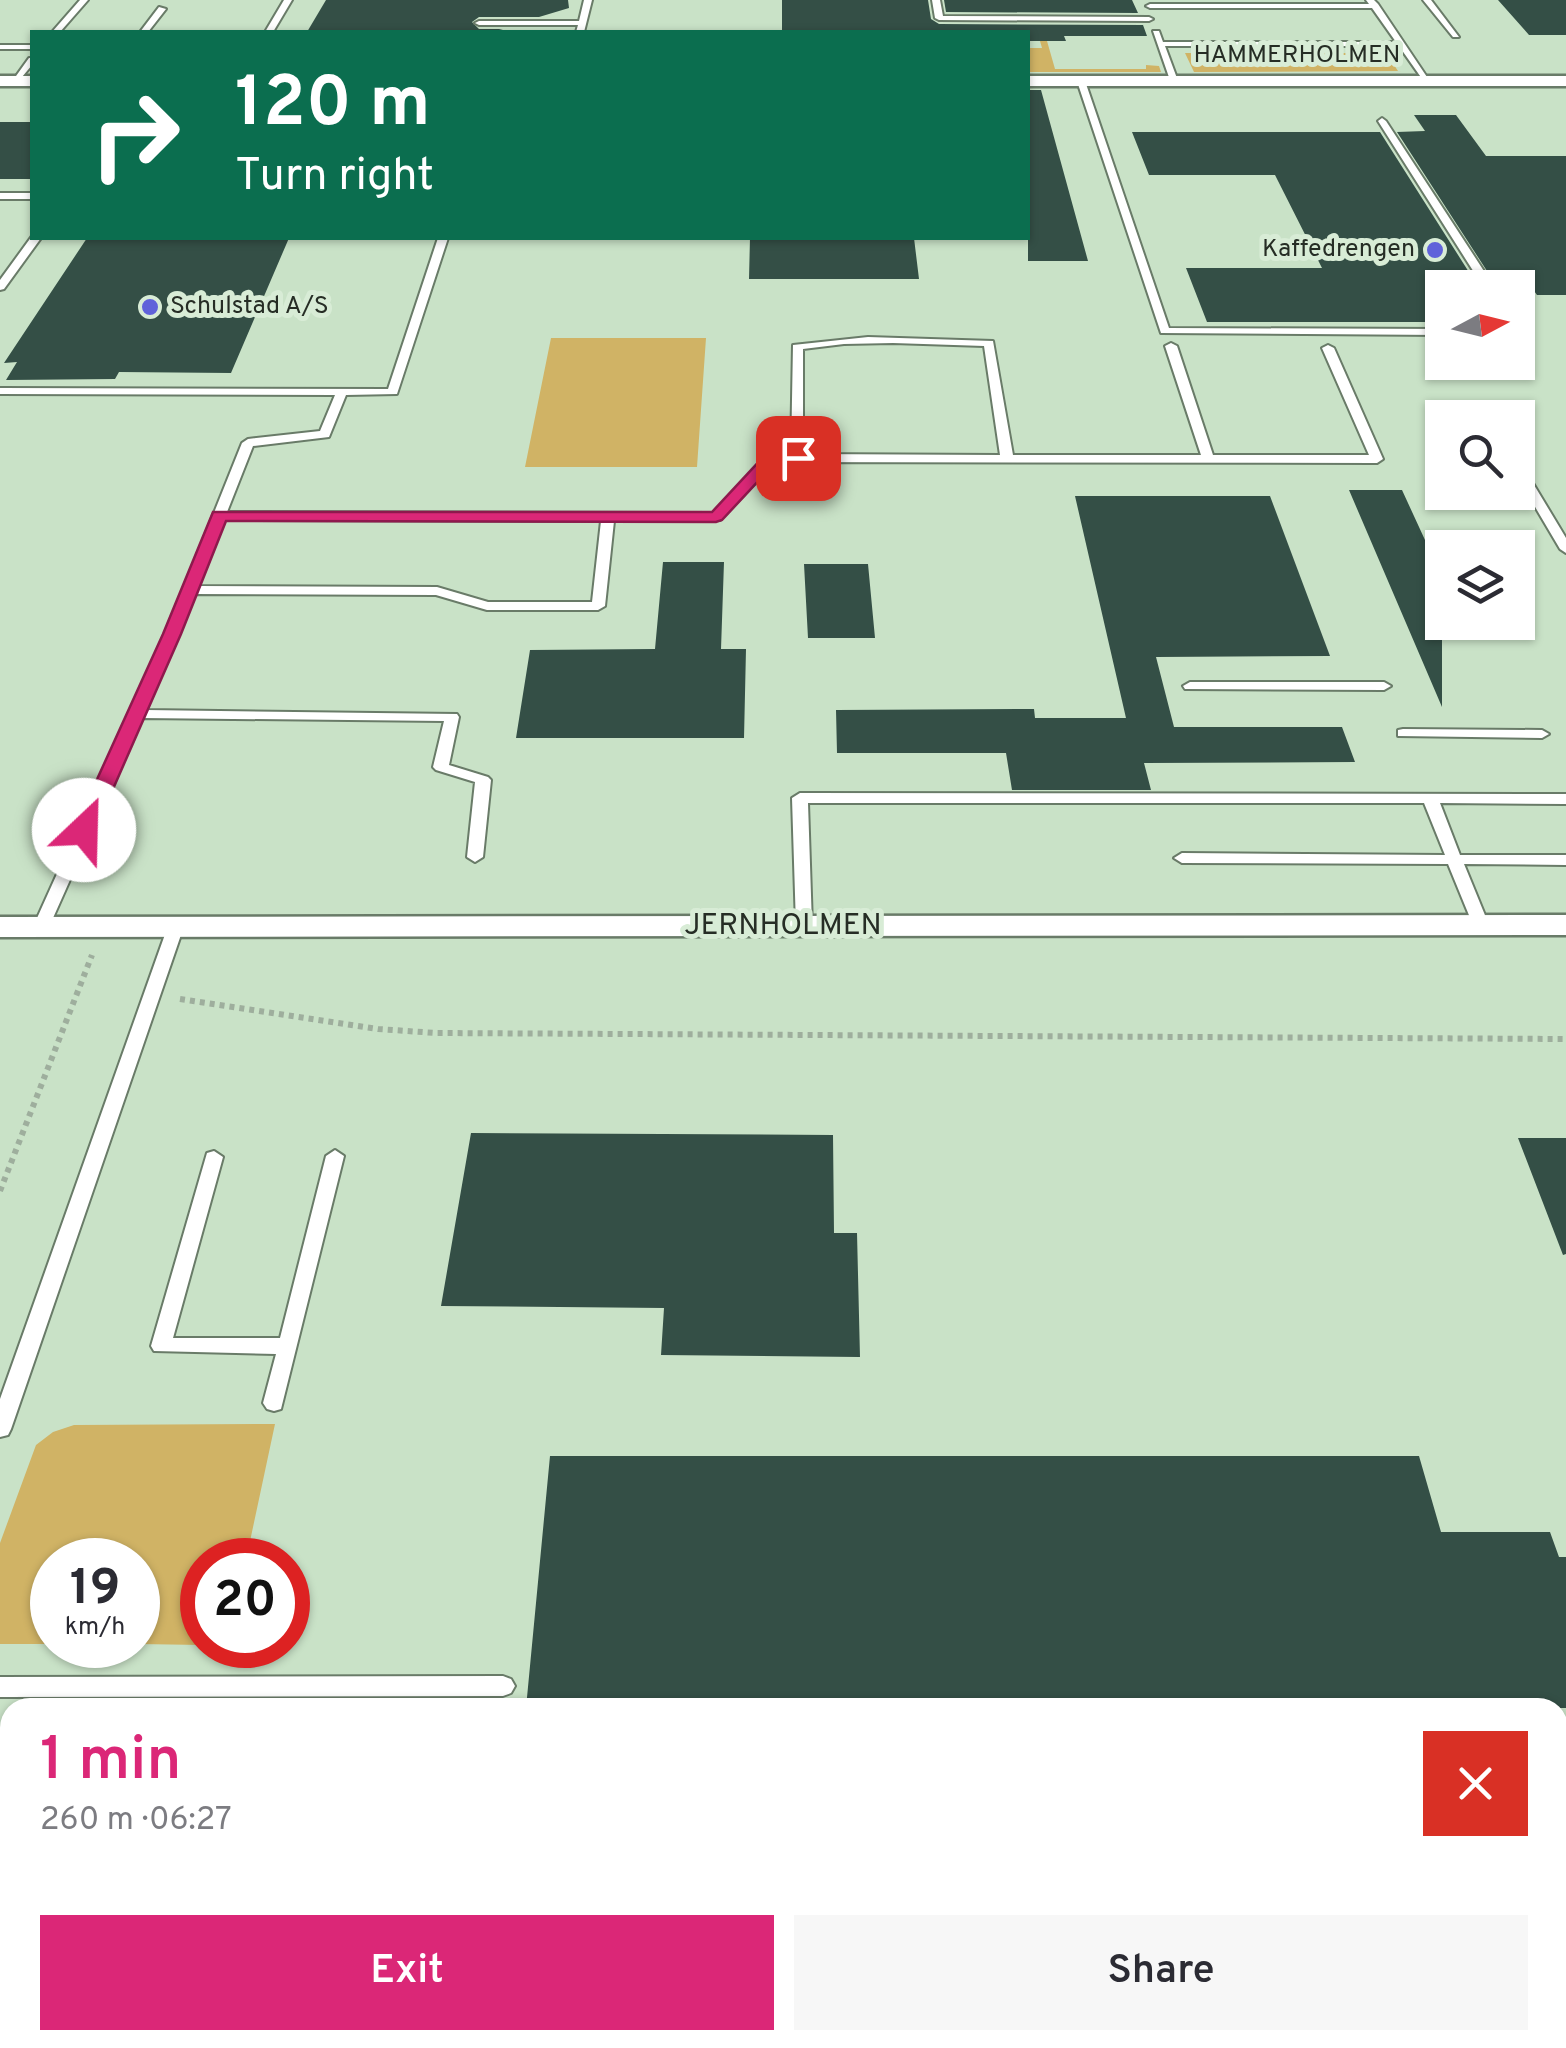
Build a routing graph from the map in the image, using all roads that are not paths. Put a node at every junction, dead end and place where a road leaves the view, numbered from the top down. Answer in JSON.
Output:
{"nodes":[{"id":1,"x":84,"y":0,"type":"edge"},
{"id":2,"x":288,"y":0,"type":"edge"},
{"id":3,"x":588,"y":0,"type":"edge"},
{"id":4,"x":936,"y":0,"type":"edge"},
{"id":5,"x":1427,"y":0,"type":"edge"},
{"id":6,"x":1148,"y":3,"type":"edge"},
{"id":7,"x":1372,"y":3,"type":"edge"},
{"id":8,"x":162,"y":9,"type":"dead end"},
{"id":9,"x":1149,"y":18,"type":"junction"},
{"id":10,"x":479,"y":23,"type":"dead end"},
{"id":11,"x":581,"y":28,"type":"edge"},
{"id":12,"x":58,"y":30,"type":"edge"},
{"id":13,"x":146,"y":30,"type":"edge"},
{"id":14,"x":270,"y":30,"type":"edge"},
{"id":15,"x":1456,"y":35,"type":"dead end"},
{"id":16,"x":1160,"y":44,"type":"junction"},
{"id":17,"x":1402,"y":44,"type":"junction"},
{"id":18,"x":0,"y":47,"type":"edge"},
{"id":19,"x":30,"y":47,"type":"edge"},
{"id":20,"x":1030,"y":81,"type":"edge"},
{"id":21,"x":1082,"y":81,"type":"junction"},
{"id":22,"x":1174,"y":81,"type":"junction"},
{"id":23,"x":1428,"y":81,"type":"junction"},
{"id":24,"x":1566,"y":81,"type":"edge"},
{"id":25,"x":1382,"y":121,"type":"dead end"},
{"id":26,"x":30,"y":196,"type":"edge"},
{"id":27,"x":1,"y":197,"type":"edge"},
{"id":28,"x":35,"y":240,"type":"edge"},
{"id":29,"x":442,"y":240,"type":"edge"},
{"id":30,"x":1478,"y":270,"type":"edge"},
{"id":31,"x":0,"y":287,"type":"edge"},
{"id":32,"x":1425,"y":332,"type":"edge"},
{"id":33,"x":1171,"y":346,"type":"dead end"},
{"id":34,"x":1328,"y":348,"type":"dead end"},
{"id":35,"x":0,"y":392,"type":"edge"},
{"id":36,"x":342,"y":392,"type":"junction"},
{"id":37,"x":798,"y":458,"type":"junction"},
{"id":38,"x":1007,"y":458,"type":"junction"},
{"id":39,"x":1208,"y":458,"type":"junction"},
{"id":40,"x":1535,"y":496,"type":"edge"},
{"id":41,"x":219,"y":516,"type":"junction"},
{"id":42,"x":608,"y":517,"type":"junction"},
{"id":43,"x":1566,"y":549,"type":"edge"},
{"id":44,"x":190,"y":590,"type":"junction"},
{"id":45,"x":1190,"y":686,"type":"dead end"},
{"id":46,"x":1384,"y":686,"type":"dead end"},
{"id":47,"x":136,"y":714,"type":"junction"},
{"id":48,"x":1403,"y":733,"type":"dead end"},
{"id":49,"x":1542,"y":734,"type":"dead end"},
{"id":50,"x":1430,"y":799,"type":"junction"},
{"id":51,"x":1566,"y":799,"type":"edge"},
{"id":52,"x":475,"y":857,"type":"dead end"},
{"id":53,"x":1182,"y":858,"type":"dead end"},
{"id":54,"x":1454,"y":860,"type":"junction"},
{"id":55,"x":1566,"y":860,"type":"edge"},
{"id":56,"x":1566,"y":924,"type":"edge"},
{"id":57,"x":1481,"y":925,"type":"junction"},
{"id":58,"x":0,"y":926,"type":"edge"},
{"id":59,"x":41,"y":926,"type":"junction"},
{"id":60,"x":176,"y":926,"type":"junction"},
{"id":61,"x":804,"y":926,"type":"junction"},
{"id":62,"x":335,"y":1156,"type":"dead end"},
{"id":63,"x":214,"y":1158,"type":"dead end"},
{"id":64,"x":288,"y":1346,"type":"junction"},
{"id":65,"x":274,"y":1403,"type":"dead end"},
{"id":66,"x":0,"y":1429,"type":"edge"},
{"id":67,"x":503,"y":1686,"type":"dead end"},
{"id":68,"x":0,"y":1687,"type":"edge"},
{"id":69,"x":130,"y":1697,"type":"edge"}],
"edges":[{"from":1,"to":12,"type":"lane"},
{"from":2,"to":14,"type":"lane"},
{"from":3,"to":11,"type":"lane"},
{"from":4,"to":9,"type":"lane"},
{"from":5,"to":15,"type":"lane"},
{"from":6,"to":7,"type":"lane"},
{"from":6,"to":9,"type":"lane"},
{"from":7,"to":17,"type":"lane"},
{"from":8,"to":13,"type":"lane"},
{"from":9,"to":16,"type":"lane"},
{"from":10,"to":11,"type":"lane"},
{"from":16,"to":17,"type":"lane"},
{"from":16,"to":22,"type":"lane"},
{"from":17,"to":23,"type":"lane"},
{"from":18,"to":19,"type":"lane"},
{"from":20,"to":21,"type":"street","name":"HAMMERHOLMEN"},
{"from":21,"to":22,"type":"street","name":"HAMMERHOLMEN"},
{"from":21,"to":32,"type":"lane"},
{"from":22,"to":23,"type":"street","name":"HAMMERHOLMEN"},
{"from":23,"to":24,"type":"street","name":"HAMMERHOLMEN"},
{"from":25,"to":30,"type":"lane"},
{"from":26,"to":27,"type":"lane"},
{"from":28,"to":31,"type":"lane"},
{"from":29,"to":36,"type":"lane"},
{"from":33,"to":39,"type":"lane"},
{"from":34,"to":39,"type":"lane"},
{"from":35,"to":36,"type":"lane"},
{"from":36,"to":41,"type":"lane"},
{"from":37,"to":38,"type":"lane"},
{"from":37,"to":38,"type":"lane"},
{"from":37,"to":42,"type":"lane"},
{"from":38,"to":39,"type":"lane"},
{"from":40,"to":43,"type":"lane"},
{"from":41,"to":42,"type":"lane"},
{"from":41,"to":44,"type":"lane"},
{"from":42,"to":44,"type":"lane"},
{"from":44,"to":47,"type":"lane"},
{"from":45,"to":46,"type":"lane"},
{"from":47,"to":52,"type":"lane"},
{"from":47,"to":59,"type":"lane"},
{"from":48,"to":49,"type":"lane"},
{"from":50,"to":51,"type":"lane"},
{"from":50,"to":54,"type":"lane"},
{"from":50,"to":61,"type":"lane"},
{"from":53,"to":54,"type":"lane"},
{"from":54,"to":55,"type":"lane"},
{"from":54,"to":57,"type":"lane"},
{"from":56,"to":57,"type":"street","name":"JERNHOLMEN"},
{"from":57,"to":61,"type":"street","name":"JERNHOLMEN"},
{"from":58,"to":59,"type":"street","name":"JERNHOLMEN"},
{"from":59,"to":60,"type":"street","name":"JERNHOLMEN"},
{"from":60,"to":61,"type":"street","name":"JERNHOLMEN"},
{"from":60,"to":66,"type":"lane"},
{"from":62,"to":64,"type":"lane"},
{"from":63,"to":64,"type":"lane"},
{"from":64,"to":65,"type":"lane"},
{"from":67,"to":69,"type":"lane"},
{"from":68,"to":69,"type":"lane"}]}
